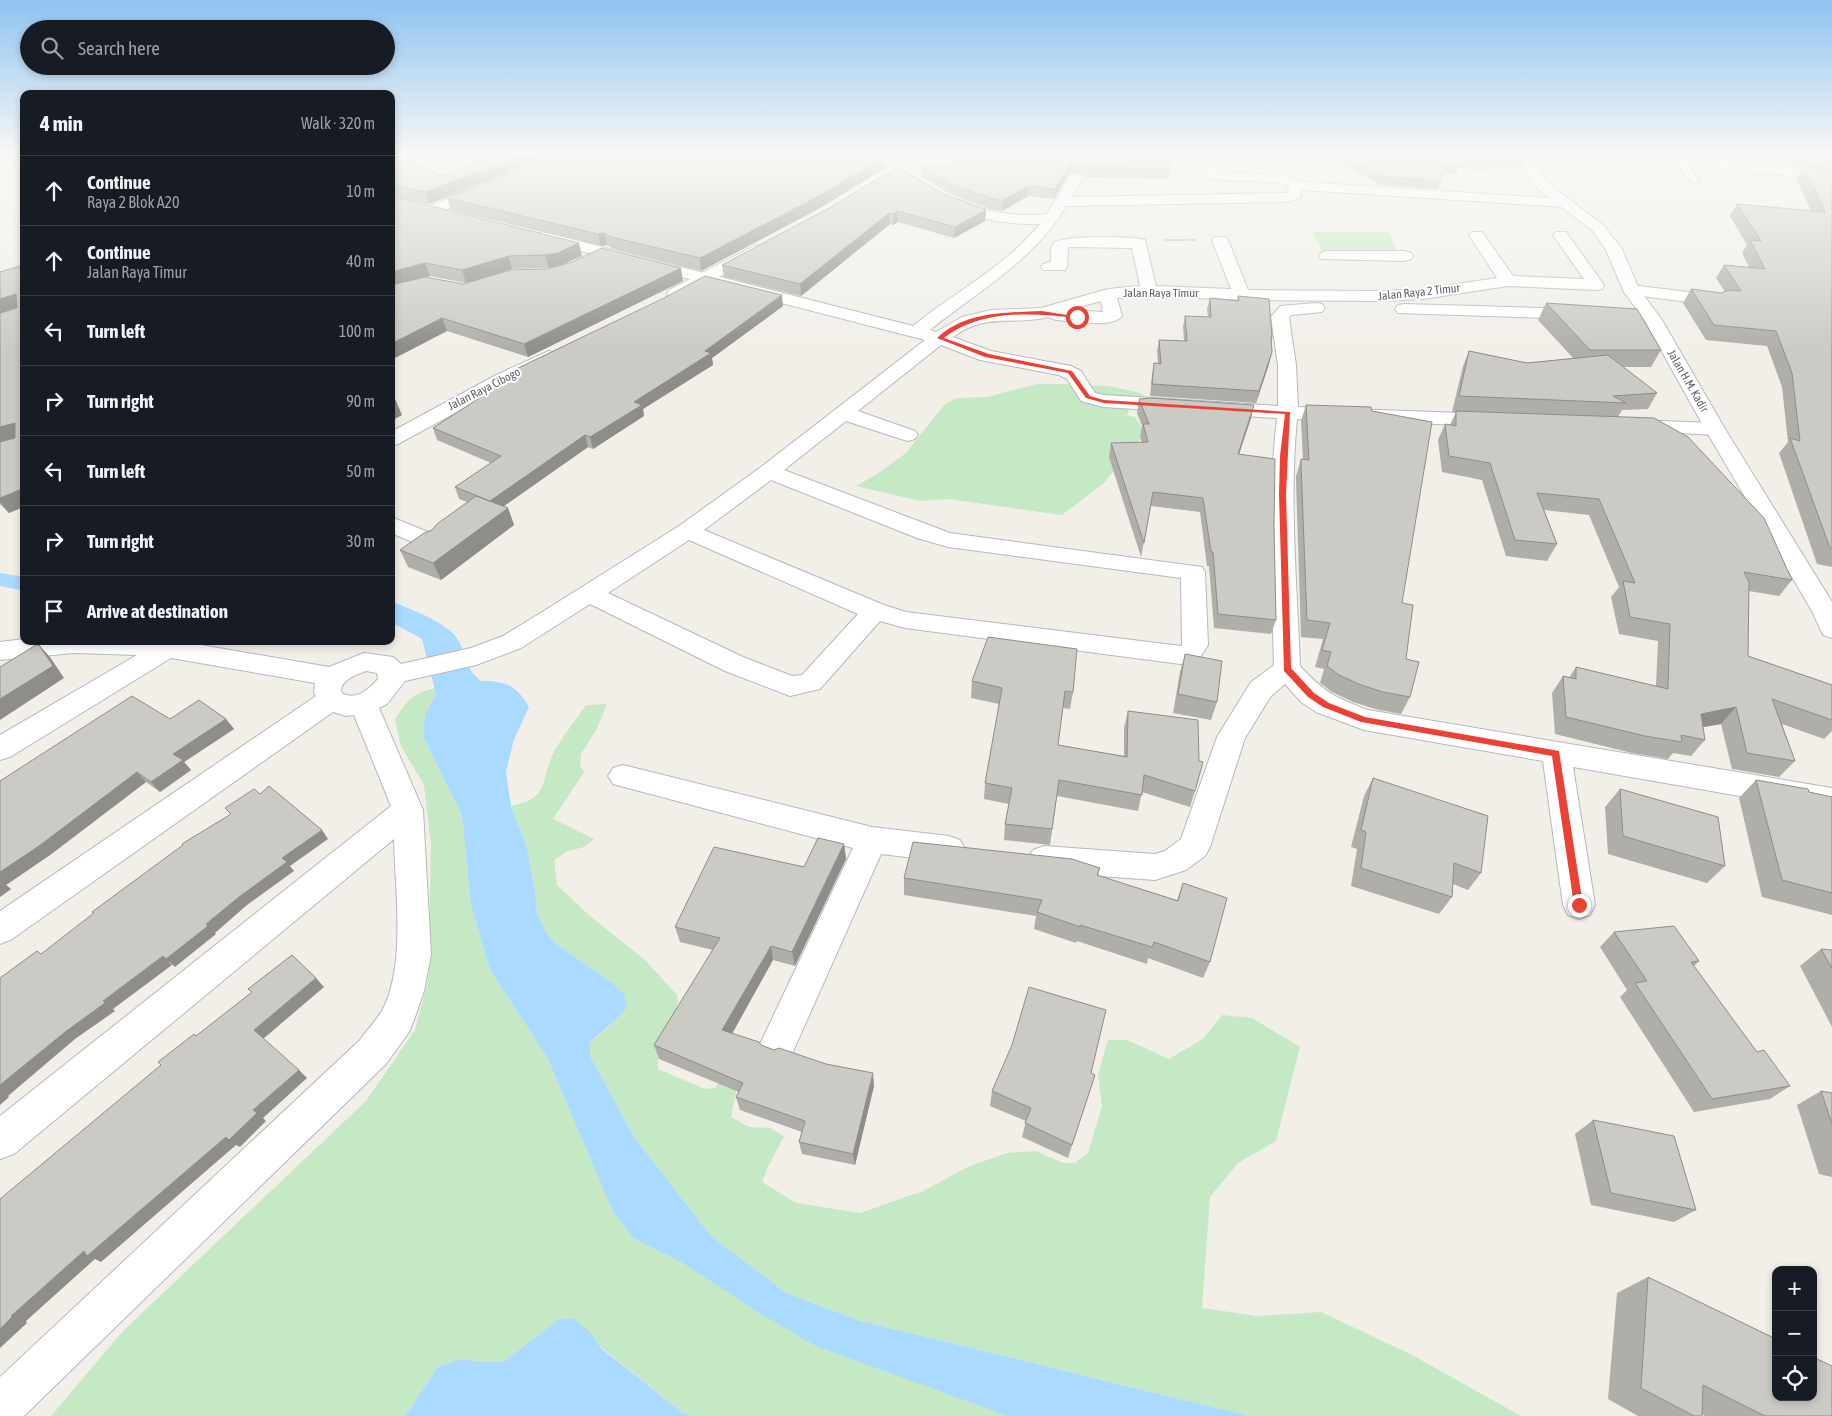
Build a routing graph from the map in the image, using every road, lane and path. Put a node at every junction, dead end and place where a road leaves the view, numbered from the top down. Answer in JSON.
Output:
{"nodes":[{"id":1,"x":1007,"y":219,"type":"edge"},
{"id":2,"x":1040,"y":219,"type":"edge"},
{"id":3,"x":1051,"y":219,"type":"edge"},
{"id":4,"x":1586,"y":219,"type":"edge"},
{"id":5,"x":530,"y":234,"type":"edge"},
{"id":6,"x":1477,"y":235,"type":"dead end"},
{"id":7,"x":1561,"y":235,"type":"dead end"},
{"id":8,"x":1220,"y":240,"type":"joint"},
{"id":9,"x":774,"y":241,"type":"edge"},
{"id":10,"x":1139,"y":243,"type":"junction"},
{"id":11,"x":606,"y":252,"type":"junction"},
{"id":12,"x":1327,"y":256,"type":"dead end"},
{"id":13,"x":583,"y":263,"type":"edge"},
{"id":14,"x":1049,"y":267,"type":"dead end"},
{"id":15,"x":704,"y":278,"type":"junction"},
{"id":16,"x":1417,"y":281,"type":"junction"},
{"id":17,"x":1508,"y":281,"type":"junction"},
{"id":18,"x":1631,"y":290,"type":"junction"},
{"id":19,"x":1149,"y":291,"type":"junction"},
{"id":20,"x":1242,"y":295,"type":"junction"},
{"id":21,"x":1712,"y":300,"type":"edge"},
{"id":22,"x":659,"y":303,"type":"edge"},
{"id":23,"x":1600,"y":316,"type":"edge"},
{"id":24,"x":916,"y":332,"type":"junction"},
{"id":25,"x":940,"y":338,"type":"junction"},
{"id":26,"x":566,"y":349,"type":"edge"},
{"id":27,"x":1288,"y":413,"type":"junction"},
{"id":28,"x":844,"y":414,"type":"junction"},
{"id":29,"x":1507,"y":421,"type":"edge"},
{"id":30,"x":1616,"y":425,"type":"edge"},
{"id":31,"x":1716,"y":429,"type":"junction"},
{"id":32,"x":908,"y":435,"type":"dead end"},
{"id":33,"x":395,"y":438,"type":"edge"},
{"id":34,"x":769,"y":472,"type":"junction"},
{"id":35,"x":395,"y":526,"type":"edge"},
{"id":36,"x":687,"y":531,"type":"junction"},
{"id":37,"x":430,"y":541,"type":"edge"},
{"id":38,"x":588,"y":594,"type":"junction"},
{"id":39,"x":875,"y":610,"type":"junction"},
{"id":40,"x":1830,"y":618,"type":"edge"},
{"id":41,"x":71,"y":645,"type":"edge"},
{"id":42,"x":113,"y":645,"type":"edge"},
{"id":43,"x":167,"y":649,"type":"junction"},
{"id":44,"x":0,"y":651,"type":"edge"},
{"id":45,"x":1287,"y":669,"type":"junction"},
{"id":46,"x":392,"y":675,"type":"junction"},
{"id":47,"x":343,"y":693,"type":"junction"},
{"id":48,"x":0,"y":749,"type":"edge"},
{"id":49,"x":1556,"y":753,"type":"junction"},
{"id":50,"x":623,"y":776,"type":"dead end"},
{"id":51,"x":1832,"y":800,"type":"edge"},
{"id":52,"x":408,"y":810,"type":"junction"},
{"id":53,"x":872,"y":840,"type":"junction"},
{"id":54,"x":974,"y":851,"type":"edge"},
{"id":55,"x":1012,"y":855,"type":"edge"},
{"id":56,"x":1579,"y":905,"type":"dead end"},
{"id":57,"x":0,"y":929,"type":"edge"},
{"id":58,"x":778,"y":1044,"type":"dead end"},
{"id":59,"x":0,"y":1140,"type":"edge"},
{"id":60,"x":0,"y":1408,"type":"edge"}],
"edges":[{"from":1,"to":2,"type":"street"},
{"from":3,"to":24,"type":"street"},
{"from":4,"to":18,"type":"street","name":"Jalan H.M. Kadir"},
{"from":5,"to":11,"type":"street"},
{"from":6,"to":17,"type":"street"},
{"from":7,"to":17,"type":"street","name":"Jalan Raya 2 Timur"},
{"from":8,"to":10,"type":"path"},
{"from":8,"to":20,"type":"street"},
{"from":9,"to":15,"type":"street"},
{"from":10,"to":14,"type":"street"},
{"from":10,"to":19,"type":"street"},
{"from":11,"to":13,"type":"street"},
{"from":11,"to":15,"type":"street"},
{"from":12,"to":16,"type":"street"},
{"from":15,"to":22,"type":"street"},
{"from":15,"to":24,"type":"street"},
{"from":16,"to":17,"type":"street","name":"Jalan Raya 2 Timur"},
{"from":16,"to":20,"type":"street","name":"Jalan Raya 2 Timur"},
{"from":18,"to":21,"type":"street"},
{"from":18,"to":31,"type":"street","name":"Jalan H.M. Kadir"},
{"from":19,"to":20,"type":"street","name":"Jalan Raya Timur"},
{"from":19,"to":25,"type":"street","name":"Jalan Raya Timur"},
{"from":23,"to":27,"type":"street"},
{"from":24,"to":25,"type":"street"},
{"from":25,"to":27,"type":"street"},
{"from":25,"to":28,"type":"street"},
{"from":26,"to":33,"type":"street","name":"Jalan Raya Cibogo"},
{"from":27,"to":29,"type":"street"},
{"from":27,"to":45,"type":"street"},
{"from":28,"to":32,"type":"street"},
{"from":28,"to":34,"type":"street"},
{"from":30,"to":31,"type":"street"},
{"from":31,"to":40,"type":"street","name":"Jalan H.M. Kadir"},
{"from":34,"to":36,"type":"street"},
{"from":34,"to":39,"type":"street"},
{"from":35,"to":37,"type":"street"},
{"from":36,"to":38,"type":"street"},
{"from":36,"to":39,"type":"street"},
{"from":38,"to":39,"type":"street"},
{"from":38,"to":46,"type":"street"},
{"from":41,"to":44,"type":"street"},
{"from":42,"to":43,"type":"street"},
{"from":43,"to":47,"type":"street"},
{"from":43,"to":48,"type":"street"},
{"from":45,"to":49,"type":"street"},
{"from":45,"to":55,"type":"street"},
{"from":46,"to":47,"type":"street"},
{"from":46,"to":47,"type":"street"},
{"from":47,"to":52,"type":"street"},
{"from":47,"to":57,"type":"street"},
{"from":49,"to":51,"type":"street"},
{"from":49,"to":56,"type":"street"},
{"from":50,"to":53,"type":"street"},
{"from":52,"to":59,"type":"street"},
{"from":52,"to":60,"type":"street"},
{"from":53,"to":54,"type":"street"},
{"from":53,"to":58,"type":"street"}]}
